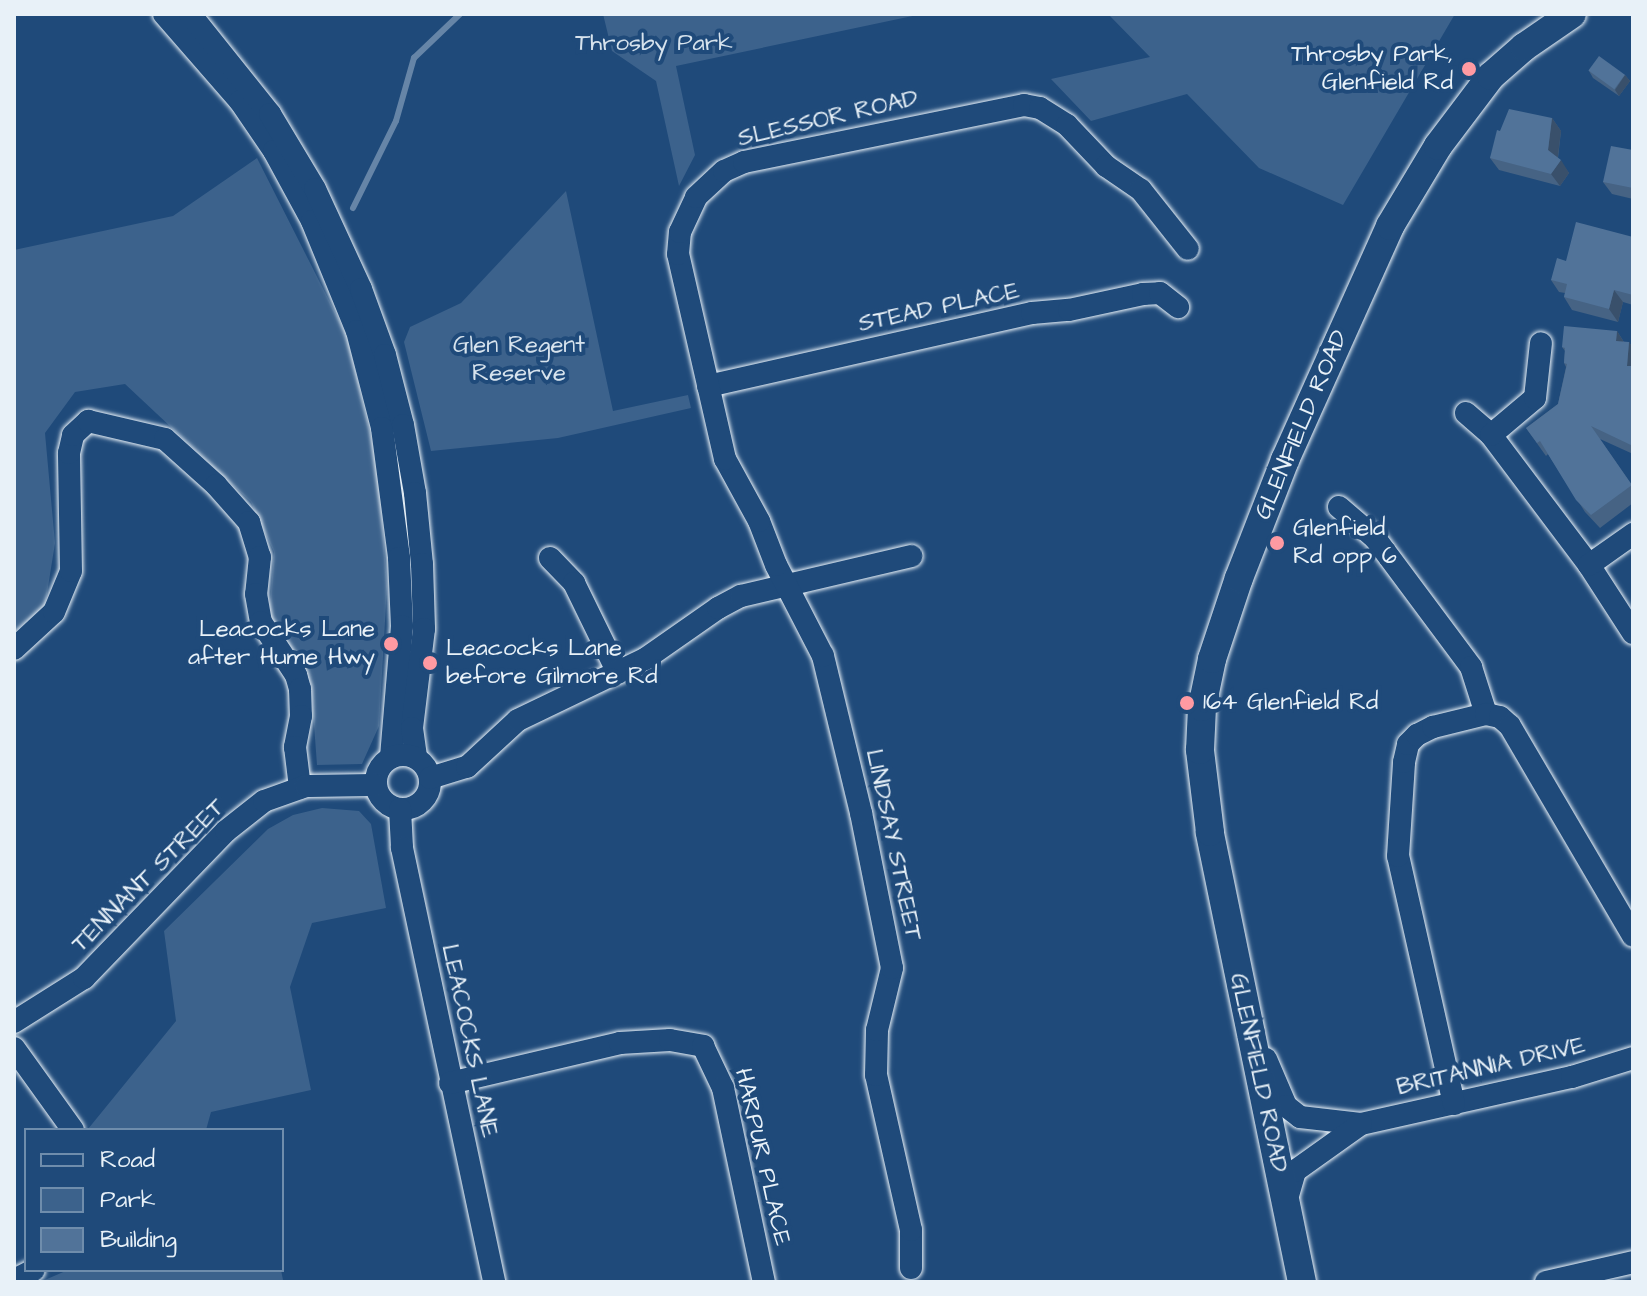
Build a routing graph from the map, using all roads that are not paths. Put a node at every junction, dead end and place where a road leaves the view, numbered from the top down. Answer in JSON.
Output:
{"nodes":[{"id":1,"x":164,"y":14,"type":"edge"},
{"id":2,"x":190,"y":14,"type":"edge"},
{"id":3,"x":1572,"y":14,"type":"edge"},
{"id":4,"x":1188,"y":249,"type":"dead end"},
{"id":5,"x":1178,"y":307,"type":"dead end"},
{"id":6,"x":1541,"y":343,"type":"dead end"},
{"id":7,"x":708,"y":386,"type":"junction"},
{"id":8,"x":1466,"y":413,"type":"dead end"},
{"id":9,"x":1491,"y":435,"type":"junction"},
{"id":10,"x":1339,"y":507,"type":"dead end"},
{"id":11,"x":1633,"y":534,"type":"edge"},
{"id":12,"x":911,"y":556,"type":"dead end"},
{"id":13,"x":550,"y":558,"type":"dead end"},
{"id":14,"x":1589,"y":565,"type":"junction"},
{"id":15,"x":785,"y":583,"type":"junction"},
{"id":16,"x":1633,"y":633,"type":"edge"},
{"id":17,"x":14,"y":649,"type":"edge"},
{"id":18,"x":618,"y":673,"type":"junction"},
{"id":19,"x":1486,"y":714,"type":"junction"},
{"id":20,"x":391,"y":758,"type":"junction"},
{"id":21,"x":416,"y":758,"type":"junction"},
{"id":22,"x":430,"y":778,"type":"junction"},
{"id":23,"x":376,"y":785,"type":"junction"},
{"id":24,"x":300,"y":788,"type":"junction"},
{"id":25,"x":400,"y":809,"type":"junction"},
{"id":26,"x":1633,"y":936,"type":"edge"},
{"id":27,"x":1240,"y":987,"type":"junction"},
{"id":28,"x":14,"y":1022,"type":"edge"},
{"id":29,"x":14,"y":1048,"type":"edge"},
{"id":30,"x":1633,"y":1058,"type":"edge"},
{"id":31,"x":450,"y":1083,"type":"junction"},
{"id":32,"x":1454,"y":1104,"type":"junction"},
{"id":33,"x":1361,"y":1124,"type":"junction"},
{"id":34,"x":72,"y":1128,"type":"edge"},
{"id":35,"x":1286,"y":1206,"type":"junction"},
{"id":36,"x":1633,"y":1262,"type":"edge"},
{"id":37,"x":911,"y":1268,"type":"dead end"},
{"id":38,"x":494,"y":1282,"type":"edge"},
{"id":39,"x":764,"y":1282,"type":"edge"},
{"id":40,"x":1302,"y":1282,"type":"edge"},
{"id":41,"x":1546,"y":1282,"type":"edge"}],
"edges":[{"from":1,"to":20,"type":"street"},
{"from":2,"to":21,"type":"street"},
{"from":3,"to":27,"type":"main road","name":"GLENFIELD ROAD"},
{"from":4,"to":7,"type":"street","name":"SLESSOR ROAD"},
{"from":5,"to":7,"type":"street","name":"STEAD PLACE"},
{"from":6,"to":9,"type":"street"},
{"from":7,"to":15,"type":"street","name":"SLESSOR ROAD"},
{"from":8,"to":9,"type":"street"},
{"from":9,"to":14,"type":"street"},
{"from":10,"to":19,"type":"street"},
{"from":11,"to":14,"type":"street"},
{"from":12,"to":15,"type":"street"},
{"from":13,"to":18,"type":"street"},
{"from":14,"to":16,"type":"street"},
{"from":15,"to":18,"type":"street"},
{"from":15,"to":37,"type":"street","name":"LINDSAY STREET"},
{"from":17,"to":24,"type":"street"},
{"from":18,"to":22,"type":"street"},
{"from":19,"to":26,"type":"street"},
{"from":19,"to":32,"type":"street"},
{"from":20,"to":21,"type":"street"},
{"from":20,"to":23,"type":"street"},
{"from":21,"to":22,"type":"street"},
{"from":22,"to":25,"type":"street"},
{"from":23,"to":24,"type":"street","name":"TENNANT STREET"},
{"from":23,"to":25,"type":"street"},
{"from":24,"to":28,"type":"street","name":"TENNANT STREET"},
{"from":25,"to":31,"type":"street","name":"LEACOCKS LANE"},
{"from":27,"to":33,"type":"street","name":"BRITANNIA DRIVE"},
{"from":27,"to":35,"type":"main road","name":"GLENFIELD ROAD"},
{"from":29,"to":34,"type":"street"},
{"from":30,"to":32,"type":"street","name":"BRITANNIA DRIVE"},
{"from":31,"to":38,"type":"street","name":"LEACOCKS LANE"},
{"from":31,"to":39,"type":"street","name":"HARPUR PLACE"},
{"from":32,"to":33,"type":"street","name":"BRITANNIA DRIVE"},
{"from":33,"to":35,"type":"street","name":"BRITANNIA DRIVE"},
{"from":35,"to":40,"type":"main road","name":"GLENFIELD ROAD"},
{"from":36,"to":41,"type":"street"}]}
